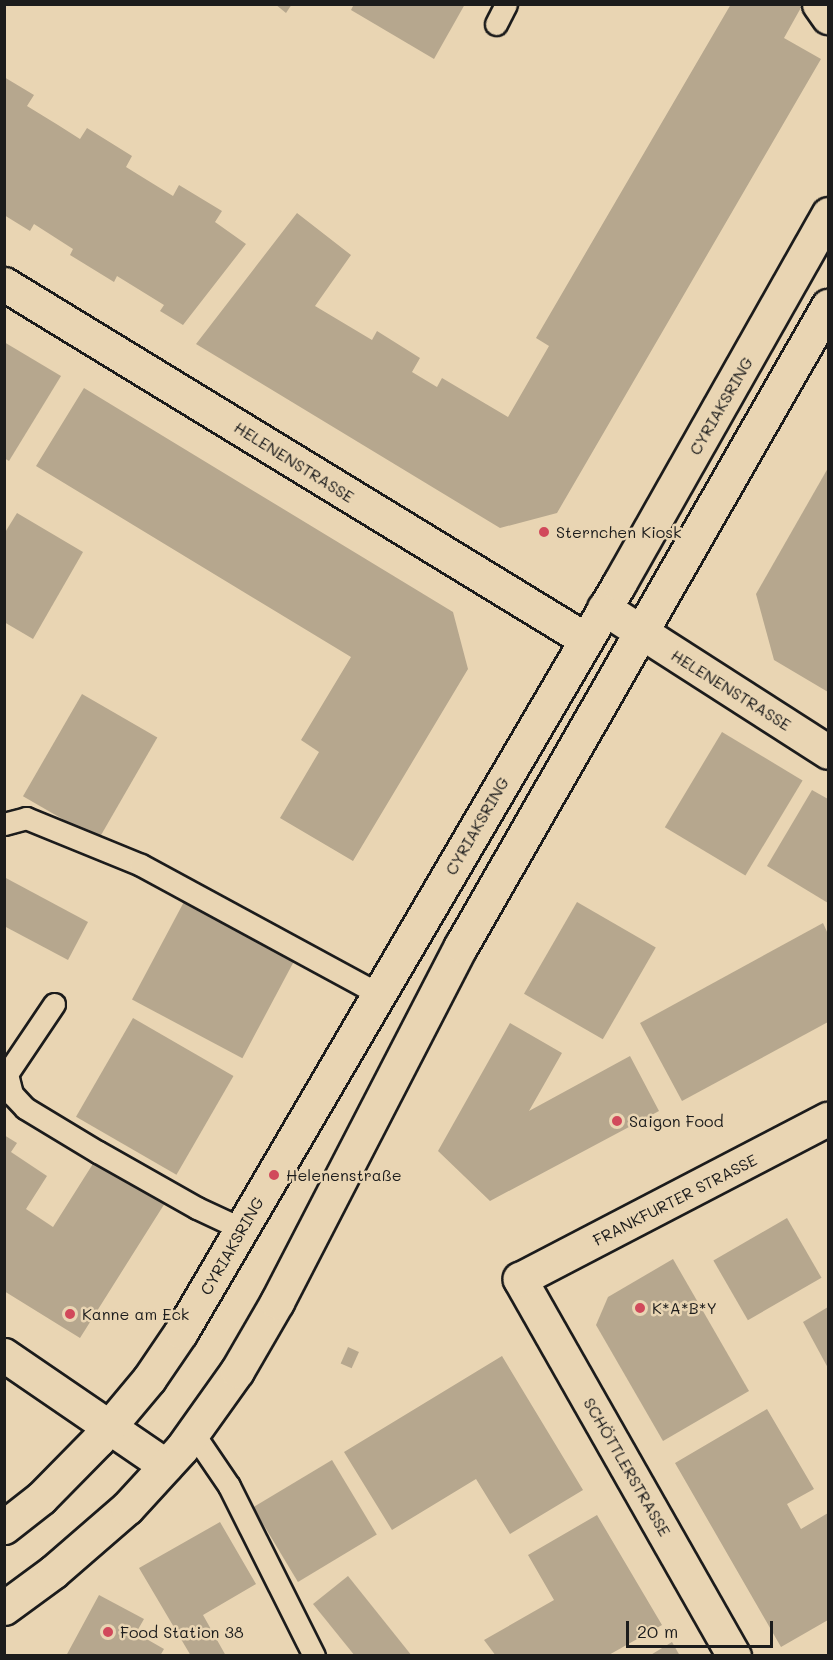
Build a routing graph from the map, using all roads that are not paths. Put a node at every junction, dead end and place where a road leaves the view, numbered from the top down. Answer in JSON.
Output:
{"nodes":[{"id":1,"x":506,"y":4,"type":"edge"},
{"id":2,"x":819,"y":4,"type":"edge"},
{"id":3,"x":828,"y":17,"type":"edge"},
{"id":4,"x":496,"y":24,"type":"dead end"},
{"id":5,"x":828,"y":214,"type":"edge"},
{"id":6,"x":4,"y":284,"type":"edge"},
{"id":7,"x":828,"y":306,"type":"edge"},
{"id":8,"x":604,"y":608,"type":"junction"},
{"id":9,"x":640,"y":632,"type":"junction"},
{"id":10,"x":585,"y":639,"type":"junction"},
{"id":11,"x":828,"y":752,"type":"edge"},
{"id":12,"x":4,"y":824,"type":"edge"},
{"id":13,"x":380,"y":995,"type":"junction"},
{"id":14,"x":54,"y":1004,"type":"dead end"},
{"id":15,"x":828,"y":1119,"type":"edge"},
{"id":16,"x":242,"y":1229,"type":"junction"},
{"id":17,"x":520,"y":1278,"type":"joint"},
{"id":18,"x":4,"y":1355,"type":"edge"},
{"id":19,"x":110,"y":1427,"type":"junction"},
{"id":20,"x":193,"y":1433,"type":"junction"},
{"id":21,"x":166,"y":1466,"type":"junction"},
{"id":22,"x":4,"y":1527,"type":"edge"},
{"id":23,"x":4,"y":1608,"type":"edge"},
{"id":24,"x":314,"y":1656,"type":"edge"},
{"id":25,"x":734,"y":1656,"type":"edge"}],
"edges":[{"from":1,"to":4,"type":"lane"},
{"from":2,"to":3,"type":"main road"},
{"from":5,"to":8,"type":"main road","name":"CYRIAKSRING"},
{"from":6,"to":10,"type":"main road","name":"HELENENSTRASSE"},
{"from":7,"to":9,"type":"main road"},
{"from":8,"to":9,"type":"main road","name":"HELENENSTRASSE"},
{"from":8,"to":10,"type":"main road","name":"CYRIAKSRING"},
{"from":9,"to":11,"type":"main road","name":"HELENENSTRASSE"},
{"from":9,"to":20,"type":"main road"},
{"from":10,"to":13,"type":"main road","name":"CYRIAKSRING"},
{"from":12,"to":13,"type":"lane"},
{"from":13,"to":16,"type":"main road","name":"CYRIAKSRING"},
{"from":14,"to":16,"type":"lane"},
{"from":15,"to":17,"type":"main road","name":"FRANKFURTER STRASSE"},
{"from":16,"to":19,"type":"main road","name":"CYRIAKSRING"},
{"from":17,"to":25,"type":"main road","name":"SCHÖTTLERSTRASSE"},
{"from":18,"to":19,"type":"main road"},
{"from":19,"to":21,"type":"main road"},
{"from":19,"to":22,"type":"main road"},
{"from":20,"to":21,"type":"main road"},
{"from":20,"to":24,"type":"lane"},
{"from":21,"to":23,"type":"main road"}]}
